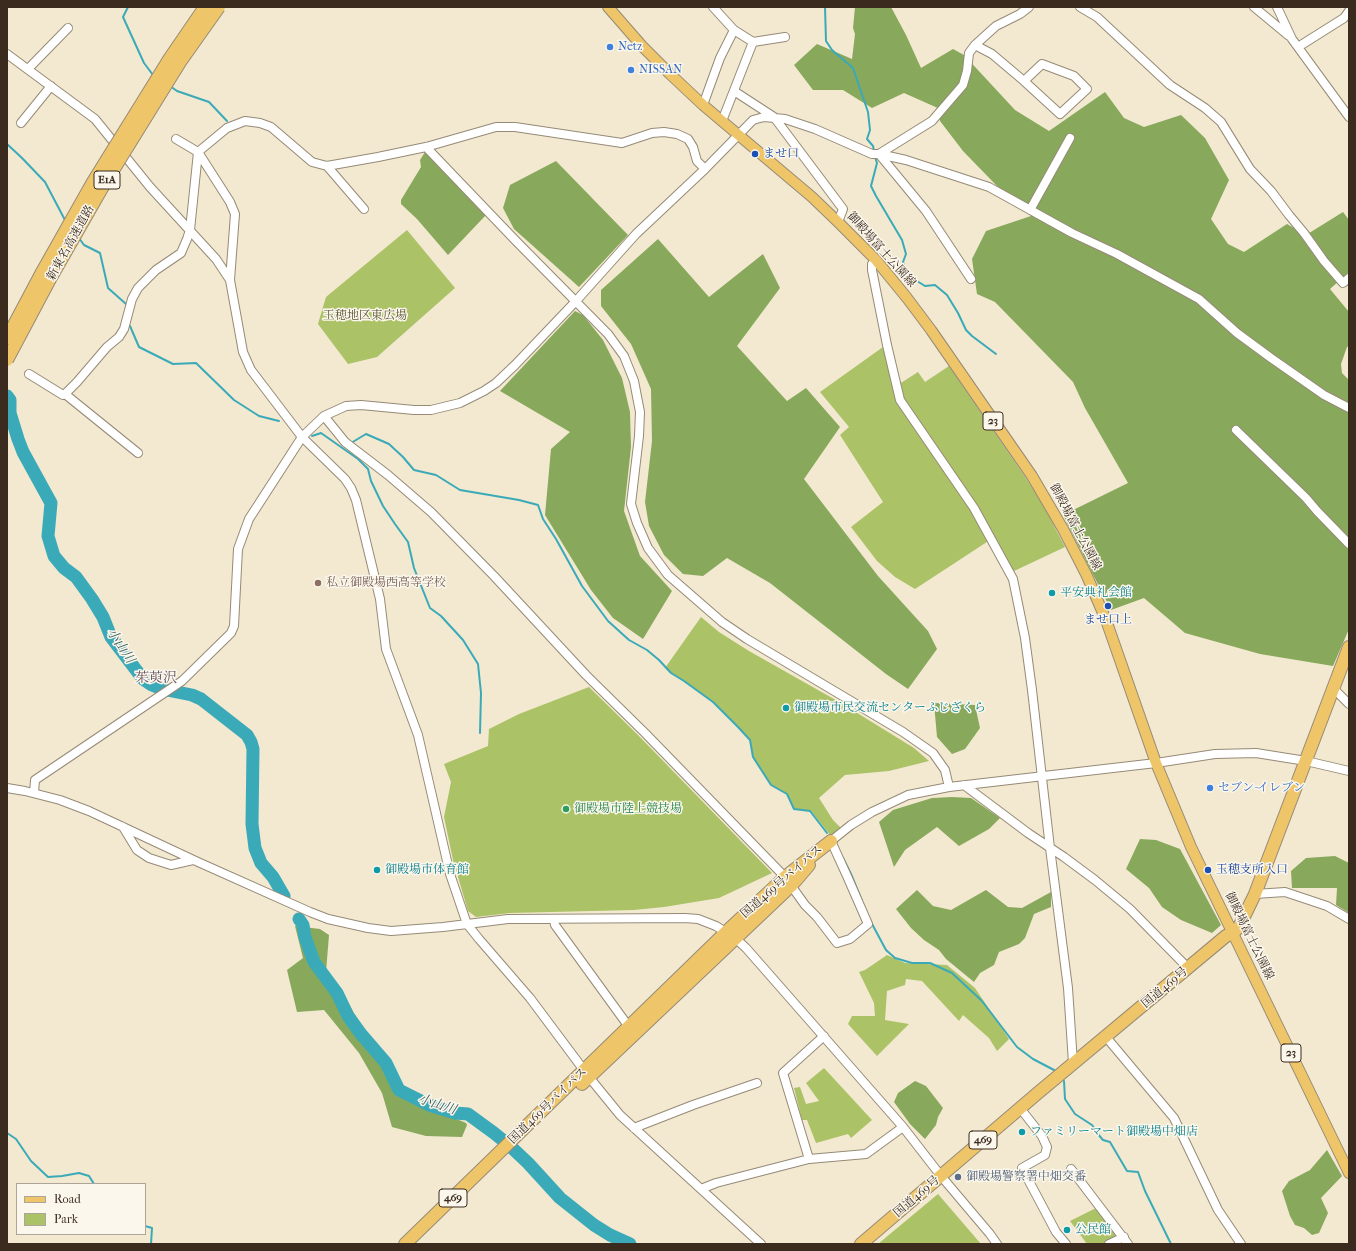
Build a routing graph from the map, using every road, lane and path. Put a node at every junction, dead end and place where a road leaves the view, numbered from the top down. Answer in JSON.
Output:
{"nodes":[{"id":1,"x":205,"y":7,"type":"edge"},
{"id":2,"x":219,"y":7,"type":"edge"},
{"id":3,"x":608,"y":7,"type":"edge"},
{"id":4,"x":713,"y":7,"type":"edge"},
{"id":5,"x":1029,"y":7,"type":"edge"},
{"id":6,"x":1080,"y":7,"type":"edge"},
{"id":7,"x":1254,"y":7,"type":"edge"},
{"id":8,"x":1277,"y":7,"type":"edge"},
{"id":9,"x":1349,"y":11,"type":"edge"},
{"id":10,"x":68,"y":28,"type":"dead end"},
{"id":11,"x":734,"y":30,"type":"junction"},
{"id":12,"x":785,"y":37,"type":"dead end"},
{"id":13,"x":1292,"y":39,"type":"junction"},
{"id":14,"x":753,"y":42,"type":"junction"},
{"id":15,"x":974,"y":45,"type":"junction"},
{"id":16,"x":1298,"y":46,"type":"junction"},
{"id":17,"x":7,"y":54,"type":"edge"},
{"id":18,"x":28,"y":69,"type":"junction"},
{"id":19,"x":1024,"y":81,"type":"junction"},
{"id":20,"x":51,"y":86,"type":"junction"},
{"id":21,"x":734,"y":91,"type":"junction"},
{"id":22,"x":703,"y":105,"type":"junction"},
{"id":23,"x":774,"y":117,"type":"junction"},
{"id":24,"x":1349,"y":117,"type":"edge"},
{"id":25,"x":722,"y":121,"type":"junction"},
{"id":26,"x":21,"y":123,"type":"dead end"},
{"id":27,"x":739,"y":135,"type":"junction"},
{"id":28,"x":1070,"y":138,"type":"dead end"},
{"id":29,"x":176,"y":139,"type":"dead end"},
{"id":30,"x":426,"y":147,"type":"junction"},
{"id":31,"x":198,"y":152,"type":"junction"},
{"id":32,"x":879,"y":154,"type":"junction"},
{"id":33,"x":327,"y":166,"type":"junction"},
{"id":34,"x":705,"y":169,"type":"junction"},
{"id":35,"x":364,"y":209,"type":"dead end"},
{"id":36,"x":1030,"y":210,"type":"junction"},
{"id":37,"x":838,"y":222,"type":"junction"},
{"id":38,"x":190,"y":230,"type":"junction"},
{"id":39,"x":876,"y":260,"type":"junction"},
{"id":40,"x":1349,"y":278,"type":"edge"},
{"id":41,"x":971,"y":279,"type":"dead end"},
{"id":42,"x":230,"y":280,"type":"junction"},
{"id":43,"x":576,"y":301,"type":"junction"},
{"id":44,"x":7,"y":338,"type":"edge"},
{"id":45,"x":7,"y":360,"type":"edge"},
{"id":46,"x":29,"y":374,"type":"dead end"},
{"id":47,"x":65,"y":394,"type":"junction"},
{"id":48,"x":1349,"y":408,"type":"edge"},
{"id":49,"x":324,"y":416,"type":"junction"},
{"id":50,"x":1236,"y":430,"type":"dead end"},
{"id":51,"x":302,"y":437,"type":"junction"},
{"id":52,"x":138,"y":453,"type":"dead end"},
{"id":53,"x":1349,"y":544,"type":"edge"},
{"id":54,"x":1349,"y":647,"type":"edge"},
{"id":55,"x":1333,"y":688,"type":"junction"},
{"id":56,"x":1349,"y":704,"type":"edge"},
{"id":57,"x":1306,"y":761,"type":"junction"},
{"id":58,"x":1156,"y":763,"type":"junction"},
{"id":59,"x":1349,"y":771,"type":"edge"},
{"id":60,"x":1042,"y":777,"type":"junction"},
{"id":61,"x":964,"y":785,"type":"junction"},
{"id":62,"x":949,"y":787,"type":"junction"},
{"id":63,"x":7,"y":788,"type":"edge"},
{"id":64,"x":34,"y":793,"type":"junction"},
{"id":65,"x":122,"y":826,"type":"junction"},
{"id":66,"x":831,"y":841,"type":"junction"},
{"id":67,"x":1050,"y":848,"type":"junction"},
{"id":68,"x":193,"y":860,"type":"junction"},
{"id":69,"x":788,"y":882,"type":"junction"},
{"id":70,"x":1255,"y":894,"type":"junction"},
{"id":71,"x":1349,"y":919,"type":"edge"},
{"id":72,"x":554,"y":920,"type":"junction"},
{"id":73,"x":467,"y":924,"type":"junction"},
{"id":74,"x":1233,"y":933,"type":"junction"},
{"id":75,"x":730,"y":935,"type":"junction"},
{"id":76,"x":1188,"y":968,"type":"junction"},
{"id":77,"x":629,"y":1027,"type":"junction"},
{"id":78,"x":824,"y":1036,"type":"junction"},
{"id":79,"x":1106,"y":1037,"type":"junction"},
{"id":80,"x":1073,"y":1063,"type":"junction"},
{"id":81,"x":586,"y":1074,"type":"junction"},
{"id":82,"x":757,"y":1083,"type":"dead end"},
{"id":83,"x":1020,"y":1108,"type":"junction"},
{"id":84,"x":634,"y":1128,"type":"junction"},
{"id":85,"x":903,"y":1128,"type":"junction"},
{"id":86,"x":504,"y":1154,"type":"junction"},
{"id":87,"x":809,"y":1159,"type":"junction"},
{"id":88,"x":1071,"y":1169,"type":"dead end"},
{"id":89,"x":1349,"y":1173,"type":"edge"},
{"id":90,"x":941,"y":1176,"type":"junction"},
{"id":91,"x":701,"y":1189,"type":"junction"},
{"id":92,"x":1126,"y":1241,"type":"edge"},
{"id":93,"x":405,"y":1244,"type":"edge"},
{"id":94,"x":414,"y":1244,"type":"edge"},
{"id":95,"x":761,"y":1244,"type":"edge"},
{"id":96,"x":861,"y":1244,"type":"edge"},
{"id":97,"x":997,"y":1244,"type":"edge"},
{"id":98,"x":1066,"y":1244,"type":"edge"},
{"id":99,"x":1109,"y":1244,"type":"edge"},
{"id":100,"x":1241,"y":1244,"type":"edge"}],
"edges":[{"from":1,"to":44,"type":"highway","name":"新東名高速道路","number":"E1A","bridge":true},
{"from":2,"to":45,"type":"highway","name":"新東名高速道路","number":"E1A","bridge":true},
{"from":3,"to":22,"type":"main road","name":"御殿場富士公園線","number":"23"},
{"from":4,"to":11,"type":"street"},
{"from":5,"to":15,"type":"street"},
{"from":6,"to":40,"type":"street"},
{"from":7,"to":13,"type":"street"},
{"from":8,"to":13,"type":"street"},
{"from":9,"to":16,"type":"street"},
{"from":10,"to":18,"type":"street"},
{"from":11,"to":14,"type":"street"},
{"from":11,"to":22,"type":"street"},
{"from":12,"to":14,"type":"street"},
{"from":13,"to":16,"type":"street"},
{"from":14,"to":21,"type":"street"},
{"from":15,"to":19,"type":"street"},
{"from":15,"to":32,"type":"street"},
{"from":16,"to":24,"type":"street"},
{"from":17,"to":18,"type":"street"},
{"from":18,"to":20,"type":"street"},
{"from":19,"to":19,"type":"street"},
{"from":20,"to":26,"type":"street"},
{"from":20,"to":38,"type":"street"},
{"from":21,"to":23,"type":"street"},
{"from":21,"to":25,"type":"street"},
{"from":22,"to":25,"type":"main road","name":"御殿場富士公園線","number":"23"},
{"from":23,"to":27,"type":"street"},
{"from":23,"to":32,"type":"street"},
{"from":23,"to":37,"type":"street"},
{"from":25,"to":27,"type":"main road","name":"御殿場富士公園線","number":"23"},
{"from":27,"to":34,"type":"street"},
{"from":27,"to":37,"type":"main road","name":"御殿場富士公園線","number":"23"},
{"from":28,"to":36,"type":"street"},
{"from":29,"to":31,"type":"street"},
{"from":30,"to":33,"type":"street"},
{"from":30,"to":34,"type":"street"},
{"from":30,"to":43,"type":"street"},
{"from":31,"to":33,"type":"street"},
{"from":31,"to":38,"type":"street"},
{"from":31,"to":42,"type":"street"},
{"from":32,"to":36,"type":"street"},
{"from":32,"to":41,"type":"street"},
{"from":33,"to":35,"type":"street"},
{"from":34,"to":43,"type":"street"},
{"from":36,"to":48,"type":"street"},
{"from":37,"to":39,"type":"main road","name":"御殿場富士公園線","number":"23"},
{"from":38,"to":42,"type":"street"},
{"from":38,"to":47,"type":"street"},
{"from":39,"to":58,"type":"main road","name":"御殿場富士公園線","number":"23"},
{"from":39,"to":60,"type":"street"},
{"from":42,"to":51,"type":"street"},
{"from":43,"to":49,"type":"street"},
{"from":43,"to":62,"type":"street"},
{"from":46,"to":47,"type":"street"},
{"from":47,"to":52,"type":"street"},
{"from":49,"to":51,"type":"street"},
{"from":49,"to":69,"type":"street"},
{"from":50,"to":53,"type":"street"},
{"from":51,"to":64,"type":"street"},
{"from":51,"to":73,"type":"street"},
{"from":54,"to":55,"type":"highway","name":"国道469号","number":"469"},
{"from":55,"to":56,"type":"street"},
{"from":55,"to":57,"type":"highway","name":"国道469号","number":"469"},
{"from":57,"to":58,"type":"street"},
{"from":57,"to":59,"type":"street"},
{"from":57,"to":70,"type":"highway","name":"国道469号","number":"469"},
{"from":58,"to":60,"type":"street"},
{"from":58,"to":74,"type":"main road","name":"御殿場富士公園線","number":"23"},
{"from":60,"to":61,"type":"street"},
{"from":60,"to":67,"type":"street"},
{"from":61,"to":62,"type":"street"},
{"from":61,"to":67,"type":"street"},
{"from":62,"to":66,"type":"street"},
{"from":63,"to":64,"type":"street"},
{"from":64,"to":65,"type":"street"},
{"from":65,"to":68,"type":"street"},
{"from":65,"to":68,"type":"street"},
{"from":66,"to":69,"type":"highway","name":"国道469号バイパス"},
{"from":66,"to":69,"type":"street"},
{"from":67,"to":76,"type":"street"},
{"from":67,"to":80,"type":"street"},
{"from":68,"to":73,"type":"street"},
{"from":69,"to":75,"type":"highway","name":"国道469号バイパス"},
{"from":70,"to":71,"type":"street"},
{"from":70,"to":74,"type":"highway","name":"国道469号","number":"469"},
{"from":72,"to":73,"type":"street"},
{"from":72,"to":75,"type":"street"},
{"from":72,"to":77,"type":"street"},
{"from":73,"to":81,"type":"street"},
{"from":74,"to":76,"type":"highway","name":"国道469号","number":"469"},
{"from":74,"to":89,"type":"main road","name":"御殿場富士公園線","number":"23"},
{"from":75,"to":77,"type":"highway","name":"国道469号バイパス"},
{"from":75,"to":78,"type":"street"},
{"from":75,"to":81,"type":"highway","name":"国道469号バイパス"},
{"from":76,"to":79,"type":"highway","name":"国道469号","number":"469"},
{"from":77,"to":81,"type":"highway","name":"国道469号バイパス"},
{"from":78,"to":85,"type":"street"},
{"from":78,"to":87,"type":"street"},
{"from":79,"to":80,"type":"highway","name":"国道469号","number":"469"},
{"from":79,"to":100,"type":"street"},
{"from":80,"to":83,"type":"highway","name":"国道469号","number":"469"},
{"from":81,"to":84,"type":"street"},
{"from":81,"to":86,"type":"highway","name":"国道469号バイパス","number":"469"},
{"from":82,"to":84,"type":"street"},
{"from":83,"to":90,"type":"highway","name":"国道469号","number":"469"},
{"from":83,"to":98,"type":"street"},
{"from":84,"to":91,"type":"street"},
{"from":85,"to":87,"type":"street"},
{"from":85,"to":90,"type":"street"},
{"from":86,"to":93,"type":"highway","name":"国道469号バイパス","number":"469"},
{"from":86,"to":94,"type":"highway","name":"国道469号バイパス","number":"469"},
{"from":87,"to":91,"type":"street"},
{"from":88,"to":92,"type":"street"},
{"from":90,"to":96,"type":"highway","name":"国道469号","number":"469"},
{"from":90,"to":97,"type":"street"},
{"from":91,"to":95,"type":"street"},
{"from":92,"to":99,"type":"street"}]}
